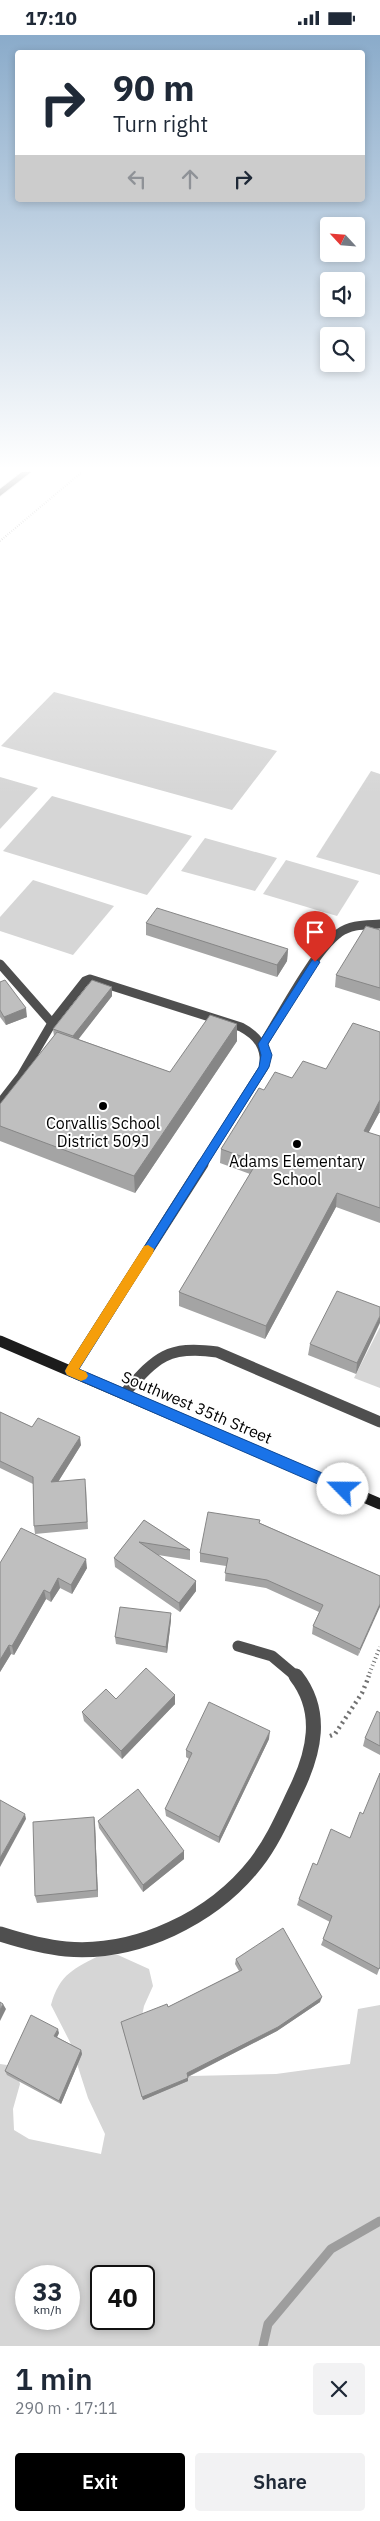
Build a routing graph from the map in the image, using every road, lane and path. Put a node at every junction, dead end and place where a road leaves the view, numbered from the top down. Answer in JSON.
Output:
{"nodes":[{"id":1,"x":380,"y":924,"type":"edge"},
{"id":2,"x":0,"y":964,"type":"edge"},
{"id":3,"x":52,"y":1023,"type":"junction"},
{"id":4,"x":263,"y":1044,"type":"junction"},
{"id":5,"x":0,"y":1103,"type":"edge"},
{"id":6,"x":0,"y":1341,"type":"edge"},
{"id":7,"x":71,"y":1371,"type":"junction"},
{"id":8,"x":124,"y":1394,"type":"junction"},
{"id":9,"x":380,"y":1422,"type":"edge"},
{"id":10,"x":380,"y":1504,"type":"edge"},
{"id":11,"x":238,"y":1646,"type":"dead end"},
{"id":12,"x":380,"y":1647,"type":"edge"},
{"id":13,"x":313,"y":1743,"type":"junction"},
{"id":14,"x":0,"y":1934,"type":"edge"}],
"edges":[{"from":1,"to":4,"type":"street"},
{"from":2,"to":3,"type":"street"},
{"from":3,"to":4,"type":"street"},
{"from":3,"to":5,"type":"street"},
{"from":4,"to":7,"type":"street"},
{"from":6,"to":7,"type":"street","name":"Southwest 35th Street"},
{"from":7,"to":8,"type":"street","name":"Southwest 35th Street"},
{"from":8,"to":9,"type":"street"},
{"from":8,"to":10,"type":"street","name":"Southwest 35th Street"},
{"from":11,"to":13,"type":"street"},
{"from":12,"to":13,"type":"path"},
{"from":13,"to":14,"type":"street"}]}
